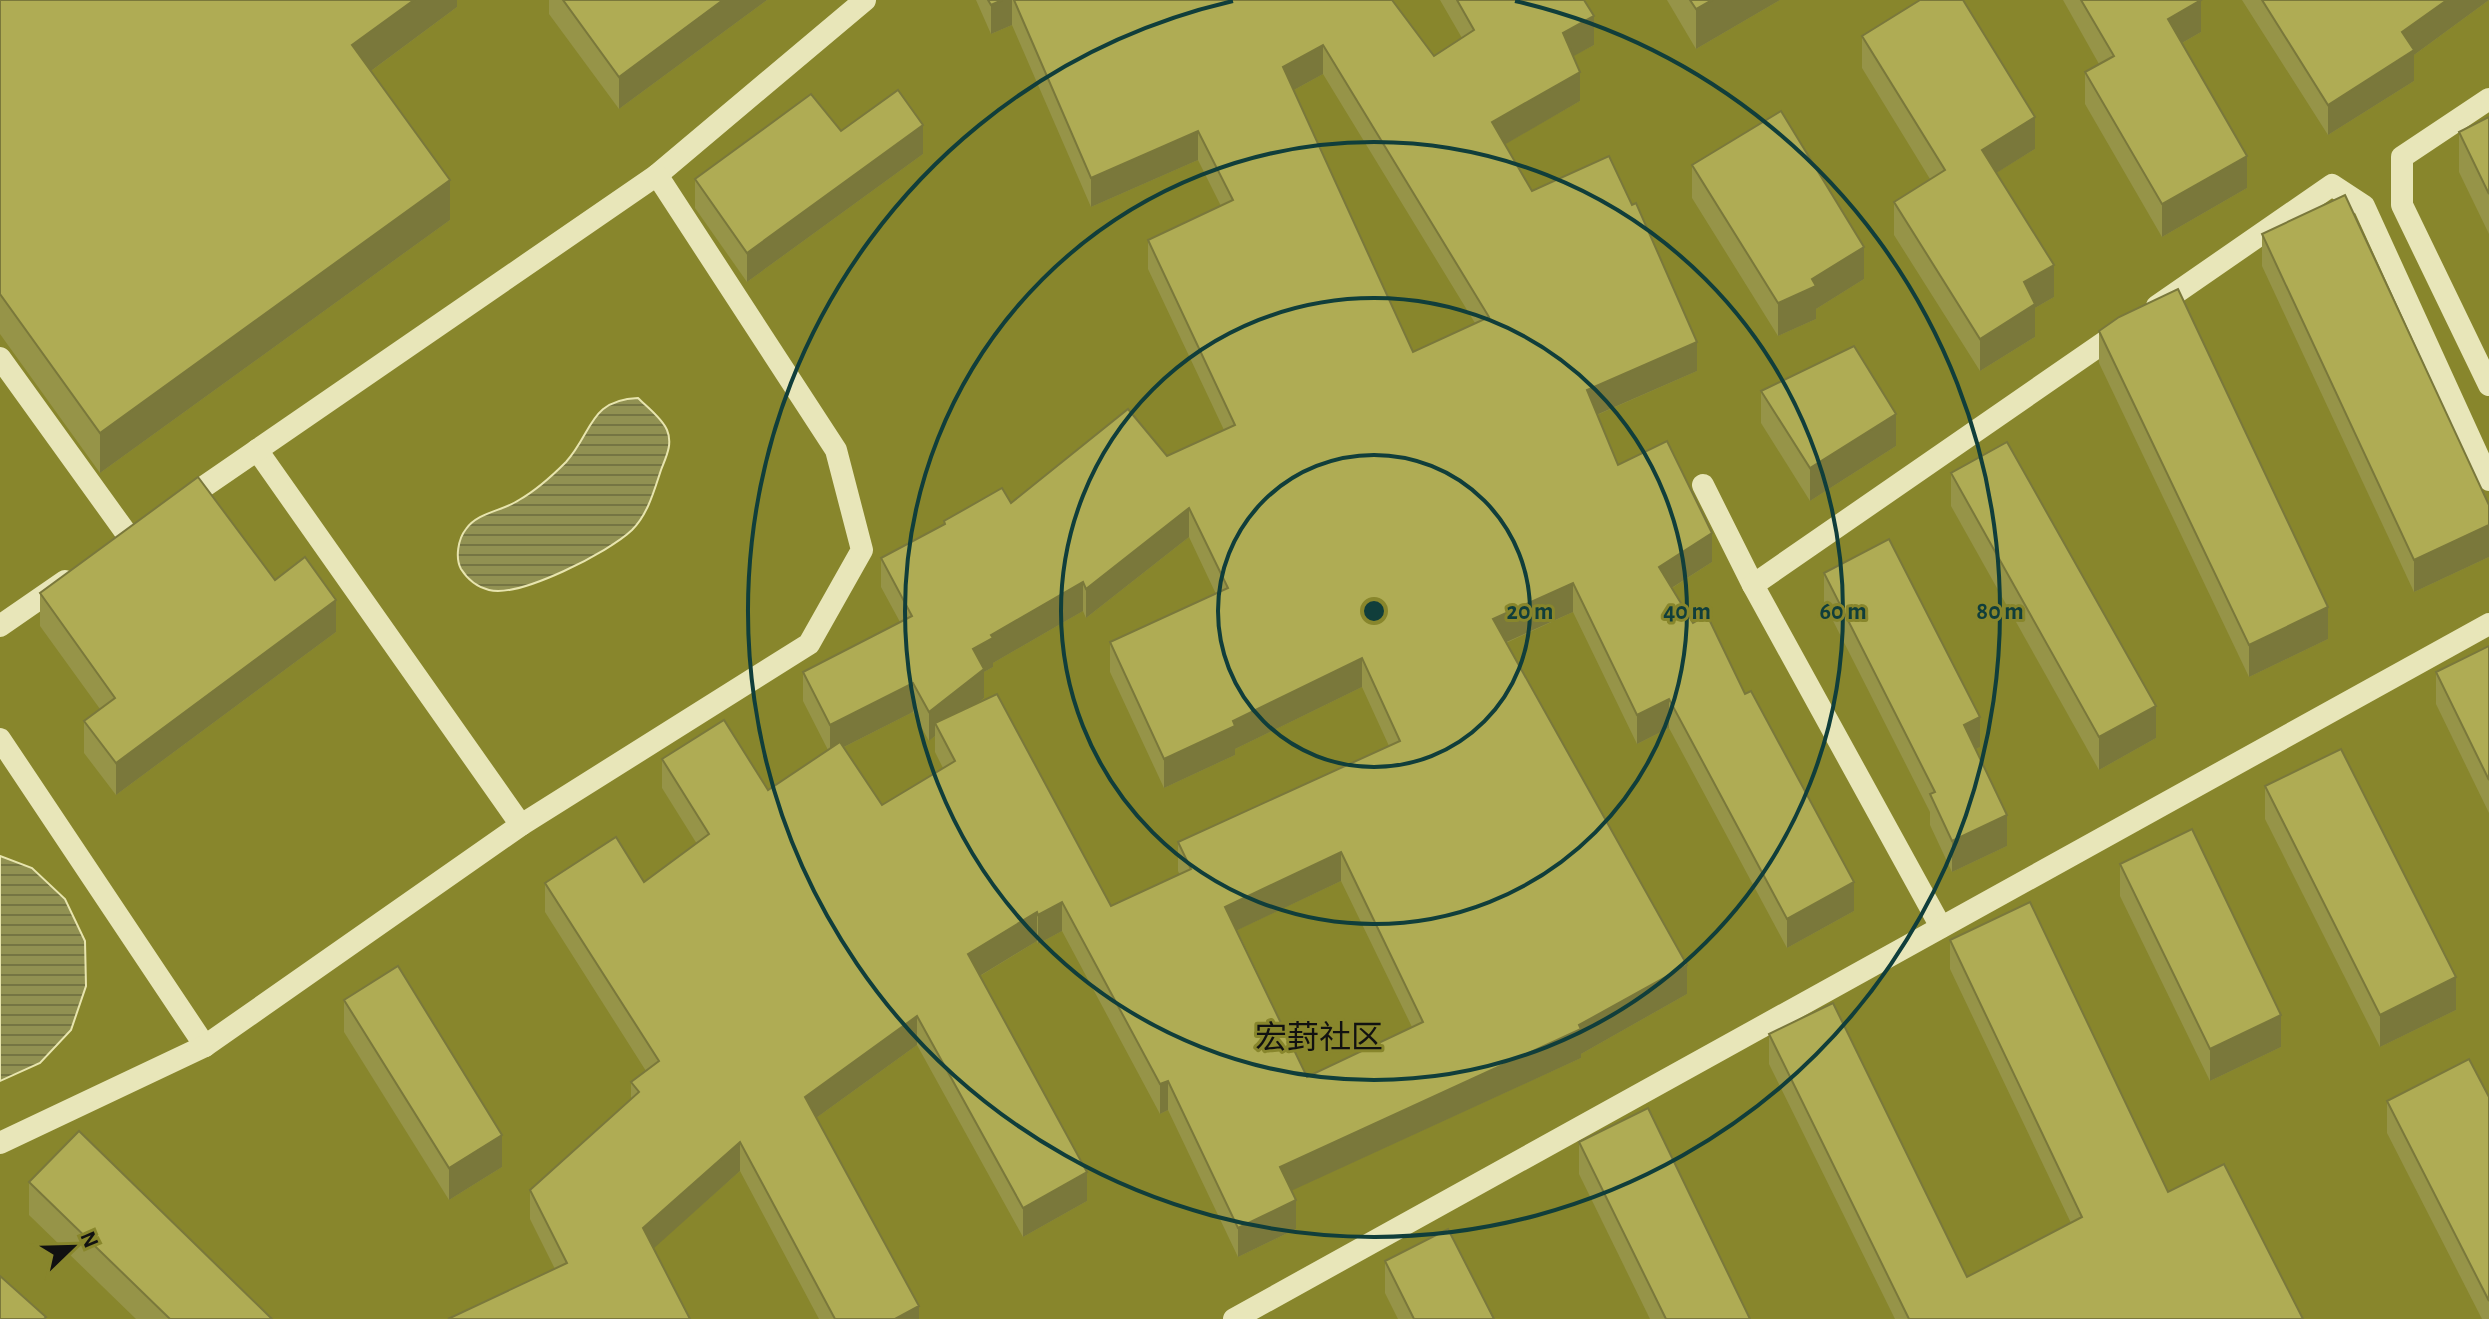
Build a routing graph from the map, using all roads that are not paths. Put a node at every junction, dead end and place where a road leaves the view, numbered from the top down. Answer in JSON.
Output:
{"nodes":[{"id":1,"x":865,"y":0,"type":"edge"},
{"id":2,"x":2489,"y":99,"type":"edge"},
{"id":3,"x":657,"y":175,"type":"junction"},
{"id":4,"x":0,"y":358,"type":"edge"},
{"id":5,"x":2489,"y":385,"type":"edge"},
{"id":6,"x":257,"y":450,"type":"junction"},
{"id":7,"x":2489,"y":480,"type":"edge"},
{"id":8,"x":1703,"y":485,"type":"dead end"},
{"id":9,"x":168,"y":511,"type":"edge"},
{"id":10,"x":129,"y":537,"type":"edge"},
{"id":11,"x":78,"y":573,"type":"edge"},
{"id":12,"x":1753,"y":585,"type":"junction"},
{"id":13,"x":2489,"y":624,"type":"edge"},
{"id":14,"x":0,"y":626,"type":"edge"},
{"id":15,"x":0,"y":739,"type":"edge"},
{"id":16,"x":521,"y":825,"type":"junction"},
{"id":17,"x":1941,"y":927,"type":"junction"},
{"id":18,"x":205,"y":1046,"type":"junction"},
{"id":19,"x":0,"y":1143,"type":"edge"},
{"id":20,"x":1234,"y":1319,"type":"edge"}],
"edges":[{"from":1,"to":3,"type":"lane"},
{"from":2,"to":5,"type":"lane"},
{"from":3,"to":6,"type":"lane"},
{"from":3,"to":16,"type":"lane"},
{"from":4,"to":10,"type":"lane"},
{"from":6,"to":9,"type":"lane"},
{"from":6,"to":16,"type":"lane"},
{"from":7,"to":12,"type":"lane"},
{"from":8,"to":12,"type":"lane"},
{"from":11,"to":14,"type":"lane"},
{"from":12,"to":17,"type":"lane"},
{"from":13,"to":17,"type":"lane"},
{"from":15,"to":18,"type":"lane"},
{"from":16,"to":18,"type":"lane"},
{"from":17,"to":20,"type":"lane"},
{"from":18,"to":19,"type":"lane"}]}
